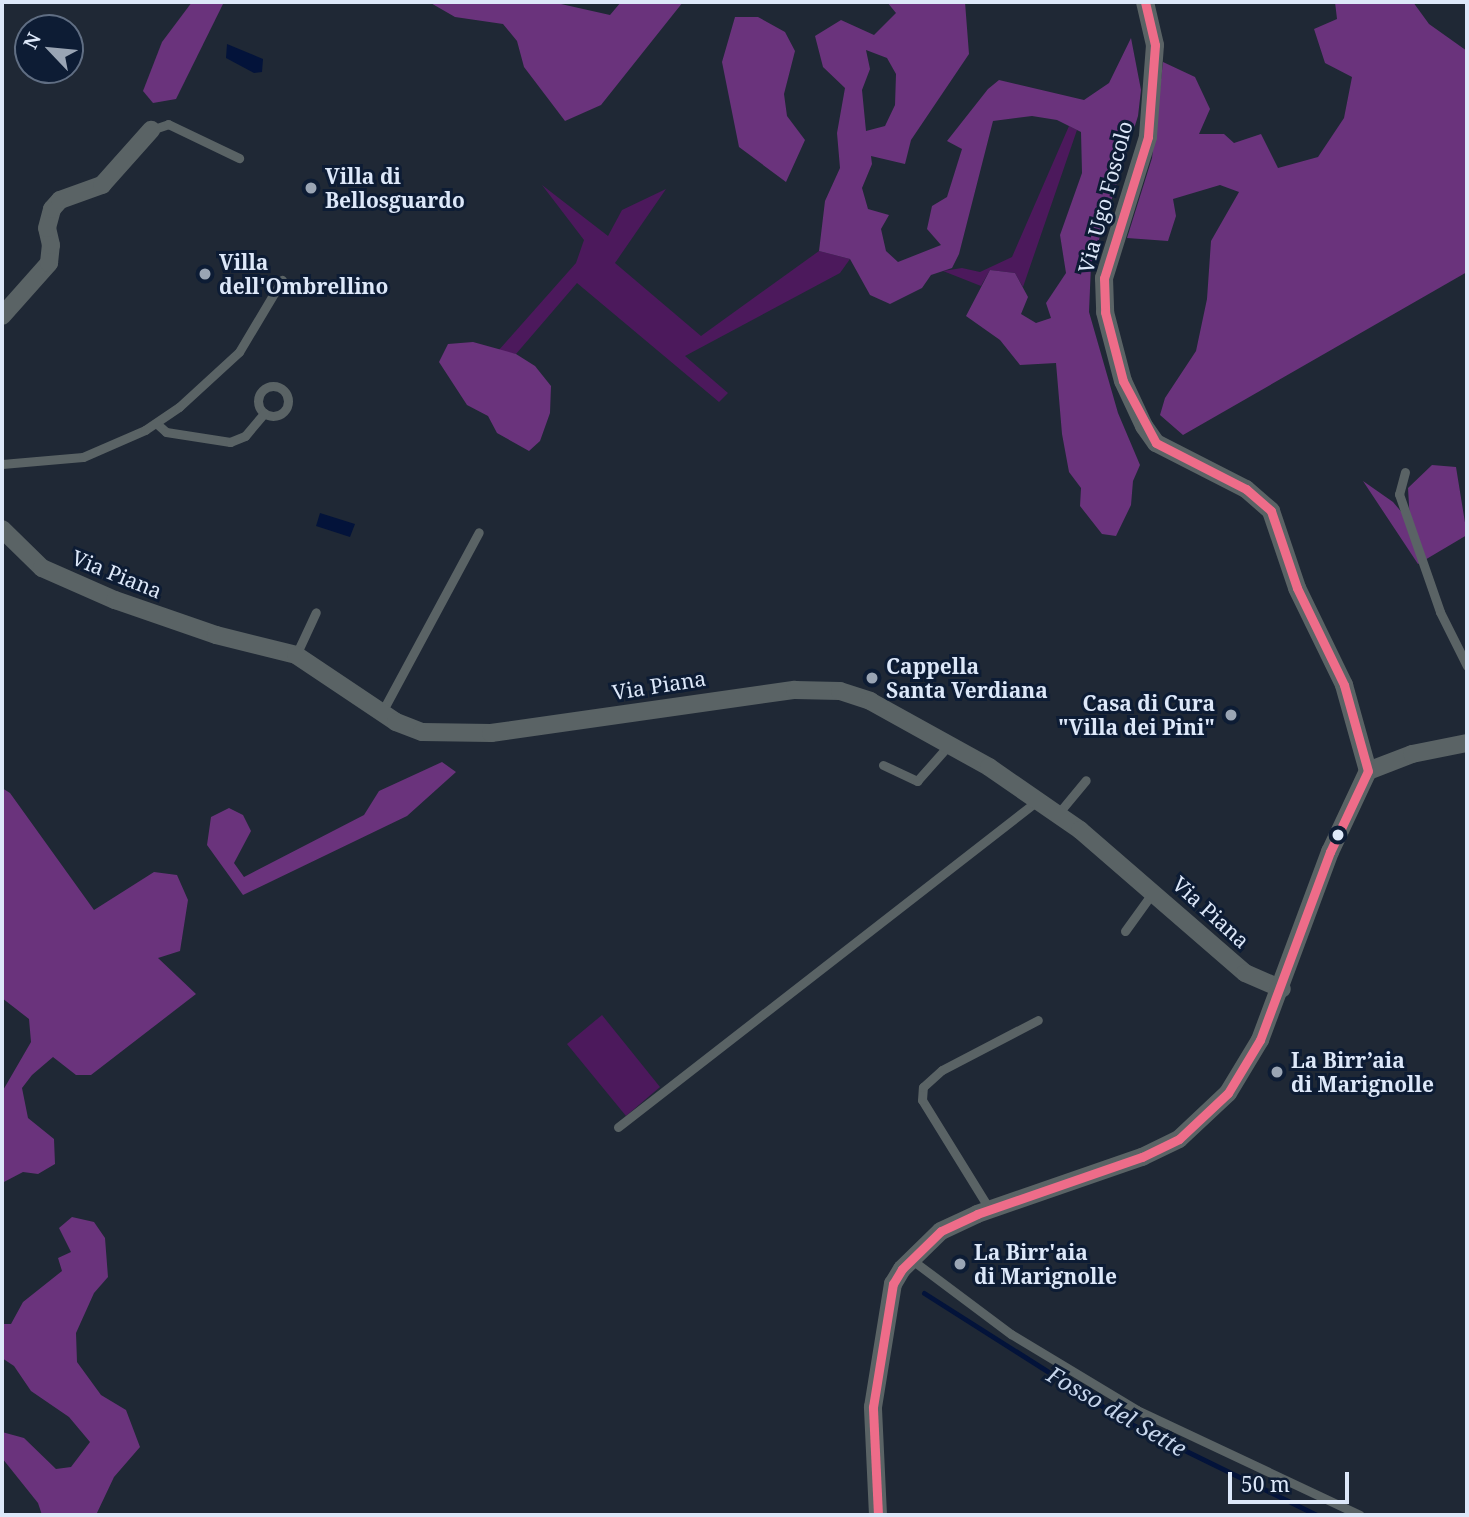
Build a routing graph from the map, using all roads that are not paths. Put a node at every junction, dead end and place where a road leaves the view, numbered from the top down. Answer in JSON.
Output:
{"nodes":[{"id":1,"x":1145,"y":2,"type":"edge"},
{"id":2,"x":151,"y":130,"type":"joint"},
{"id":3,"x":239,"y":158,"type":"dead end"},
{"id":4,"x":282,"y":280,"type":"dead end"},
{"id":5,"x":2,"y":316,"type":"edge"},
{"id":6,"x":264,"y":413,"type":"dead end"},
{"id":7,"x":156,"y":423,"type":"junction"},
{"id":8,"x":2,"y":464,"type":"edge"},
{"id":9,"x":1405,"y":472,"type":"dead end"},
{"id":10,"x":2,"y":529,"type":"edge"},
{"id":11,"x":479,"y":532,"type":"dead end"},
{"id":12,"x":316,"y":612,"type":"dead end"},
{"id":13,"x":296,"y":655,"type":"junction"},
{"id":14,"x":1467,"y":666,"type":"edge"},
{"id":15,"x":382,"y":712,"type":"junction"},
{"id":16,"x":1467,"y":743,"type":"edge"},
{"id":17,"x":949,"y":745,"type":"junction"},
{"id":18,"x":883,"y":765,"type":"dead end"},
{"id":19,"x":1368,"y":771,"type":"junction"},
{"id":20,"x":1086,"y":780,"type":"dead end"},
{"id":21,"x":1037,"y":800,"type":"junction"},
{"id":22,"x":1057,"y":815,"type":"junction"},
{"id":23,"x":1154,"y":890,"type":"junction"},
{"id":24,"x":1125,"y":931,"type":"dead end"},
{"id":25,"x":1282,"y":989,"type":"junction"},
{"id":26,"x":1038,"y":1020,"type":"dead end"},
{"id":27,"x":618,"y":1127,"type":"dead end"},
{"id":28,"x":990,"y":1210,"type":"junction"},
{"id":29,"x":910,"y":1259,"type":"junction"},
{"id":30,"x":876,"y":1514,"type":"edge"},
{"id":31,"x":1360,"y":1515,"type":"edge"}],
"edges":[{"from":1,"to":19,"type":"street","name":"Via Ugo Foscolo"},
{"from":2,"to":3,"type":"lane"},
{"from":2,"to":5,"type":"street"},
{"from":4,"to":7,"type":"lane"},
{"from":6,"to":7,"type":"lane"},
{"from":7,"to":8,"type":"lane"},
{"from":9,"to":14,"type":"lane"},
{"from":10,"to":13,"type":"street","name":"Via Piana"},
{"from":11,"to":15,"type":"lane"},
{"from":12,"to":13,"type":"lane"},
{"from":13,"to":15,"type":"street","name":"Via Piana"},
{"from":15,"to":17,"type":"street","name":"Via Piana"},
{"from":16,"to":19,"type":"street"},
{"from":17,"to":18,"type":"lane"},
{"from":17,"to":21,"type":"street","name":"Via Piana"},
{"from":19,"to":25,"type":"street"},
{"from":20,"to":22,"type":"lane"},
{"from":21,"to":22,"type":"street","name":"Via Piana"},
{"from":21,"to":27,"type":"lane"},
{"from":22,"to":23,"type":"street","name":"Via Piana"},
{"from":23,"to":24,"type":"lane"},
{"from":23,"to":25,"type":"street","name":"Via Piana"},
{"from":25,"to":28,"type":"street"},
{"from":26,"to":28,"type":"lane"},
{"from":28,"to":29,"type":"street"},
{"from":29,"to":30,"type":"street"},
{"from":29,"to":31,"type":"lane"}]}
